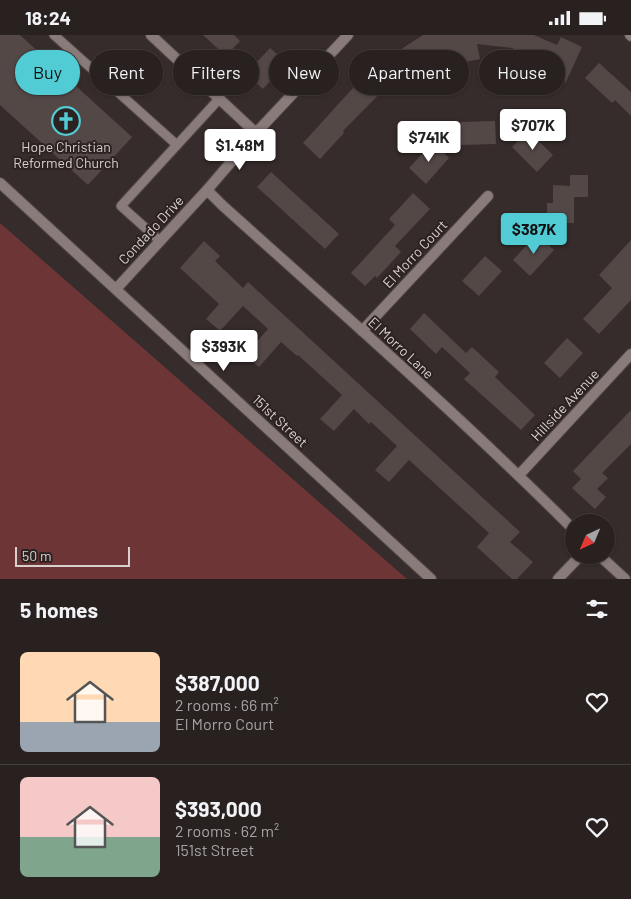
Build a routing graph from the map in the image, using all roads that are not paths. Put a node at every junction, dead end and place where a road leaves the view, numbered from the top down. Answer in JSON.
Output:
{"nodes":[{"id":1,"x":54,"y":35,"type":"edge"},
{"id":2,"x":151,"y":35,"type":"edge"},
{"id":3,"x":348,"y":35,"type":"edge"},
{"id":4,"x":220,"y":98,"type":"junction"},
{"id":5,"x":256,"y":133,"type":"junction"},
{"id":6,"x":177,"y":145,"type":"junction"},
{"id":7,"x":0,"y":183,"type":"edge"},
{"id":8,"x":207,"y":190,"type":"junction"},
{"id":9,"x":488,"y":196,"type":"dead end"},
{"id":10,"x":160,"y":241,"type":"junction"},
{"id":11,"x":116,"y":289,"type":"junction"},
{"id":12,"x":362,"y":331,"type":"junction"},
{"id":13,"x":631,"y":354,"type":"edge"},
{"id":14,"x":519,"y":475,"type":"junction"},
{"id":15,"x":565,"y":521,"type":"edge"},
{"id":16,"x":572,"y":564,"type":"edge"},
{"id":17,"x":609,"y":564,"type":"edge"},
{"id":18,"x":431,"y":579,"type":"edge"},
{"id":19,"x":558,"y":579,"type":"edge"},
{"id":20,"x":625,"y":579,"type":"edge"}],
"edges":[{"from":1,"to":6,"type":"lane"},
{"from":2,"to":4,"type":"street"},
{"from":3,"to":5,"type":"street","name":"Condado Drive"},
{"from":4,"to":5,"type":"street"},
{"from":4,"to":6,"type":"lane"},
{"from":5,"to":8,"type":"street","name":"Condado Drive"},
{"from":6,"to":10,"type":"lane"},
{"from":7,"to":11,"type":"street","name":"151st Street"},
{"from":8,"to":10,"type":"street","name":"Condado Drive"},
{"from":8,"to":12,"type":"street","name":"El Morro Lane"},
{"from":9,"to":12,"type":"street","name":"El Morro Court"},
{"from":10,"to":11,"type":"street","name":"Condado Drive"},
{"from":11,"to":18,"type":"street","name":"151st Street"},
{"from":12,"to":14,"type":"street","name":"El Morro Lane"},
{"from":13,"to":14,"type":"street","name":"Hillside Avenue"},
{"from":14,"to":15,"type":"street","name":"El Morro Lane"},
{"from":16,"to":19,"type":"street"},
{"from":17,"to":20,"type":"street"}]}
